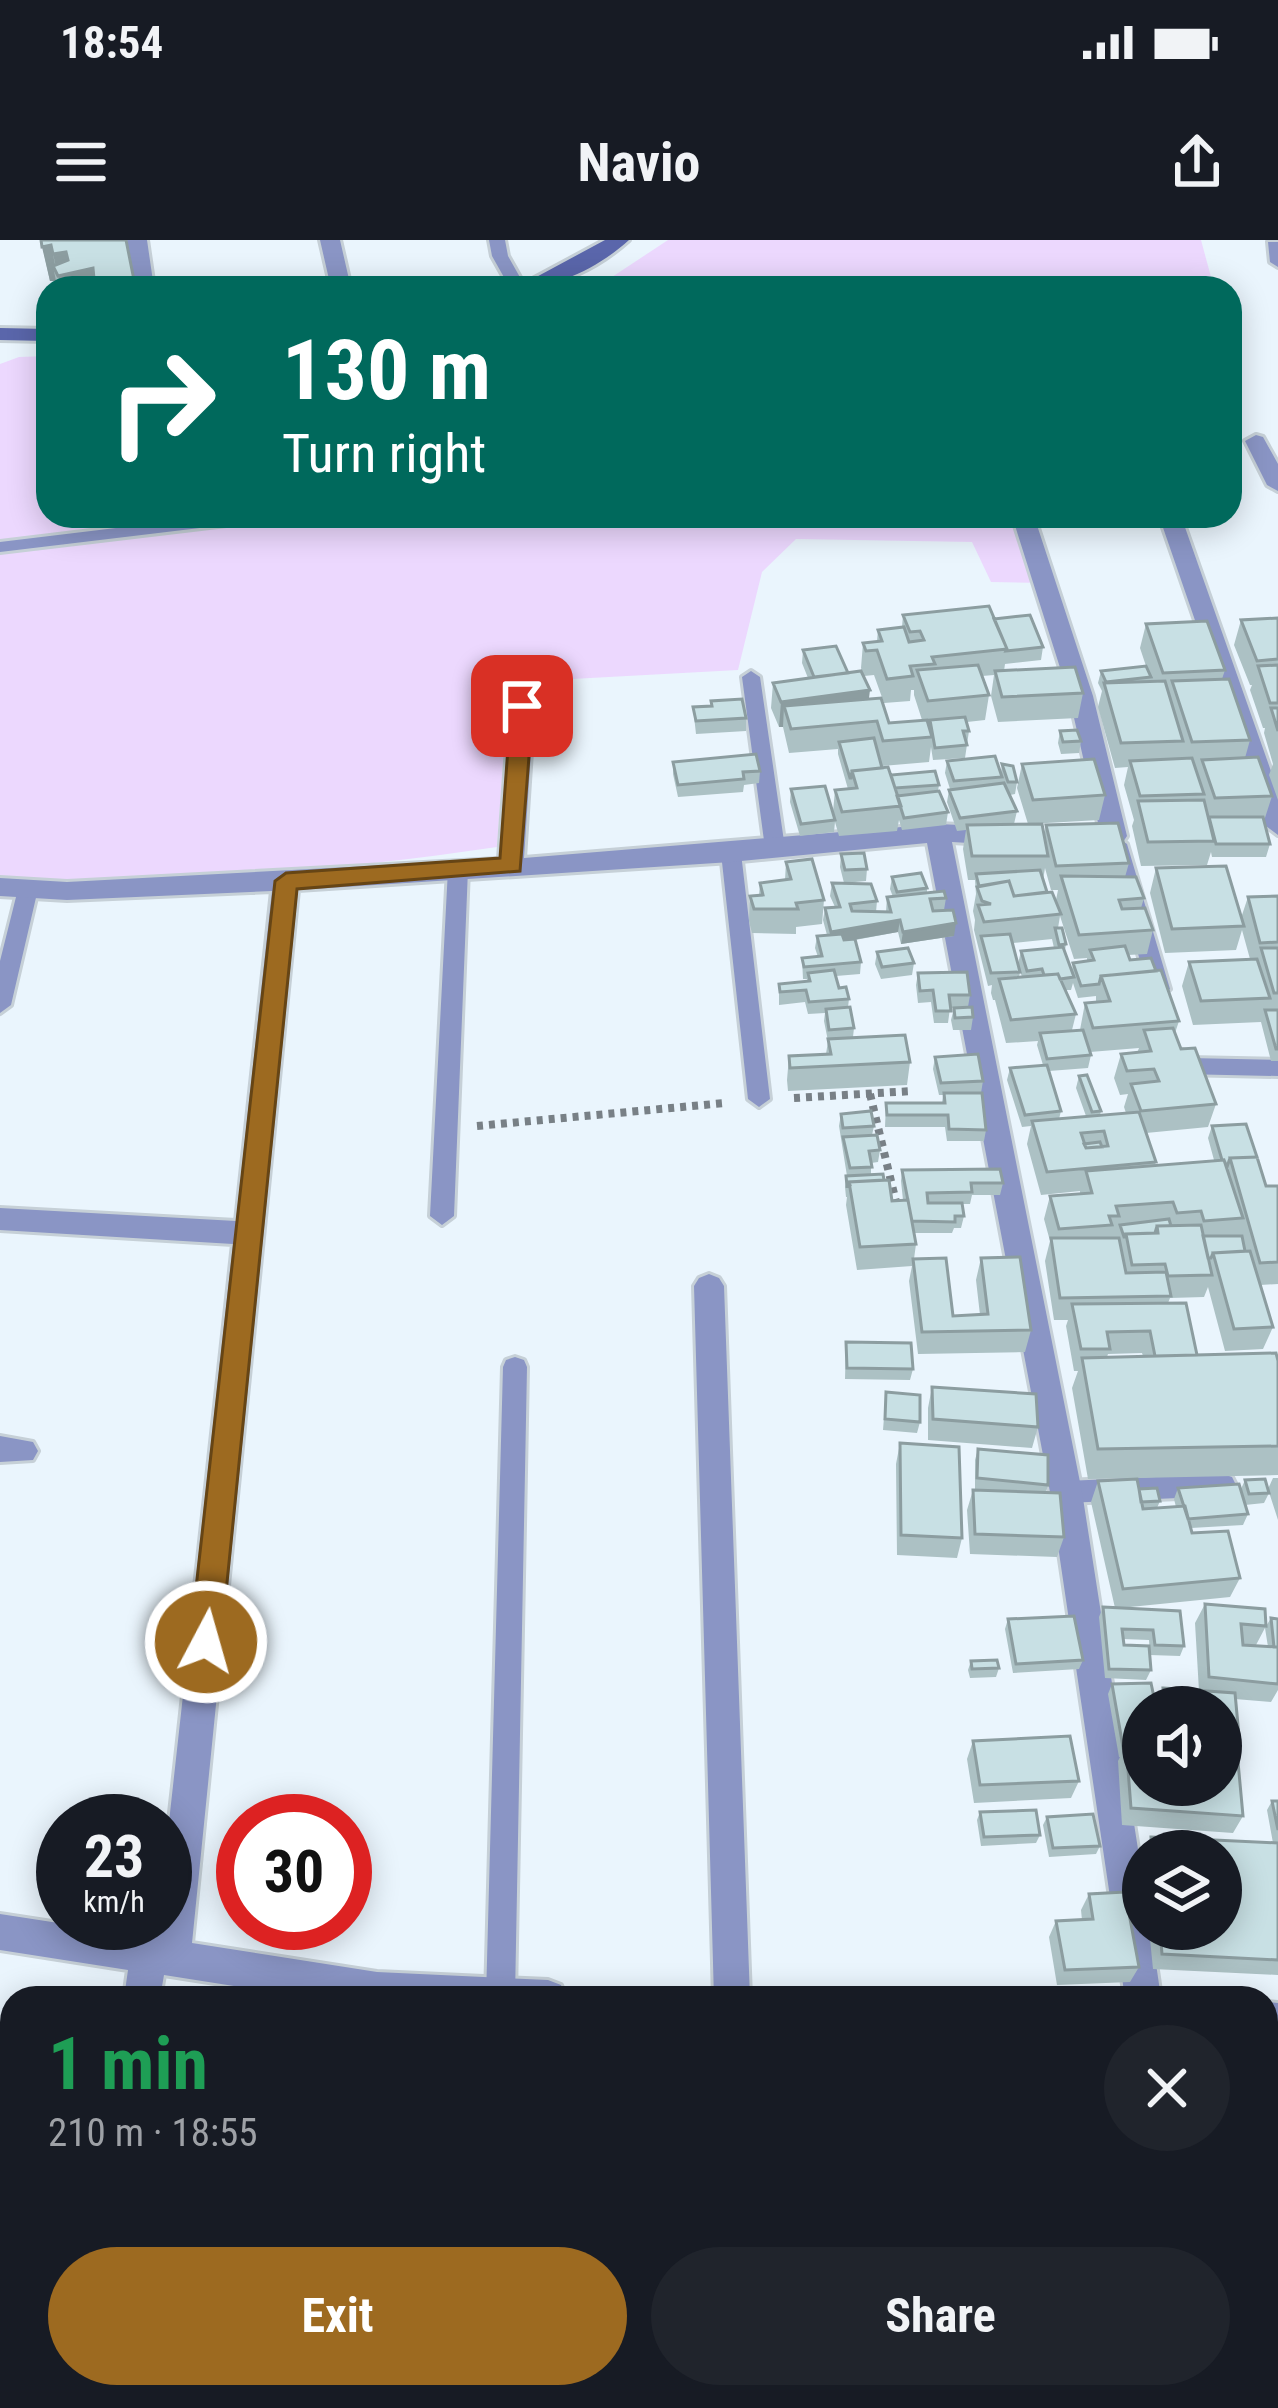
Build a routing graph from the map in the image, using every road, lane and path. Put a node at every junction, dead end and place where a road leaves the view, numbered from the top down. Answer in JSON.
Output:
{"nodes":[{"id":1,"x":136,"y":240,"type":"edge"},
{"id":2,"x":330,"y":240,"type":"edge"},
{"id":3,"x":497,"y":240,"type":"edge"},
{"id":4,"x":619,"y":240,"type":"edge"},
{"id":5,"x":142,"y":276,"type":"edge"},
{"id":6,"x":338,"y":276,"type":"edge"},
{"id":7,"x":514,"y":276,"type":"edge"},
{"id":8,"x":559,"y":276,"type":"edge"},
{"id":9,"x":0,"y":334,"type":"edge"},
{"id":10,"x":36,"y":335,"type":"edge"},
{"id":11,"x":1267,"y":442,"type":"edge"},
{"id":12,"x":1278,"y":485,"type":"edge"},
{"id":13,"x":159,"y":528,"type":"edge"},
{"id":14,"x":1028,"y":528,"type":"edge"},
{"id":15,"x":1174,"y":528,"type":"edge"},
{"id":16,"x":0,"y":547,"type":"edge"},
{"id":17,"x":752,"y":677,"type":"dead end"},
{"id":18,"x":522,"y":706,"type":"dead end"},
{"id":19,"x":1278,"y":826,"type":"edge"},
{"id":20,"x":938,"y":833,"type":"junction"},
{"id":21,"x":1027,"y":836,"type":"edge"},
{"id":22,"x":1071,"y":836,"type":"edge"},
{"id":23,"x":1114,"y":836,"type":"junction"},
{"id":24,"x":775,"y":848,"type":"junction"},
{"id":25,"x":731,"y":853,"type":"junction"},
{"id":26,"x":512,"y":865,"type":"junction"},
{"id":27,"x":458,"y":869,"type":"junction"},
{"id":28,"x":286,"y":881,"type":"junction"},
{"id":29,"x":0,"y":887,"type":"edge"},
{"id":30,"x":28,"y":889,"type":"junction"},
{"id":31,"x":0,"y":1005,"type":"edge"},
{"id":32,"x":1167,"y":1020,"type":"edge"},
{"id":33,"x":1174,"y":1043,"type":"edge"},
{"id":34,"x":1278,"y":1068,"type":"edge"},
{"id":35,"x":913,"y":1091,"type":"dead end"},
{"id":36,"x":870,"y":1094,"type":"junction"},
{"id":37,"x":758,"y":1100,"type":"junction"},
{"id":38,"x":446,"y":1129,"type":"junction"},
{"id":39,"x":897,"y":1206,"type":"edge"},
{"id":40,"x":442,"y":1216,"type":"dead end"},
{"id":41,"x":0,"y":1219,"type":"edge"},
{"id":42,"x":249,"y":1233,"type":"junction"},
{"id":43,"x":709,"y":1286,"type":"dead end"},
{"id":44,"x":515,"y":1367,"type":"dead end"},
{"id":45,"x":1223,"y":1486,"type":"edge"},
{"id":46,"x":1066,"y":1492,"type":"junction"},
{"id":47,"x":0,"y":1932,"type":"edge"},
{"id":48,"x":160,"y":1958,"type":"junction"},
{"id":49,"x":147,"y":1986,"type":"edge"},
{"id":50,"x":329,"y":1986,"type":"edge"},
{"id":51,"x":500,"y":1986,"type":"edge"},
{"id":52,"x":732,"y":1986,"type":"edge"},
{"id":53,"x":1141,"y":1986,"type":"edge"}],
"edges":[{"from":1,"to":5,"type":"street"},
{"from":2,"to":6,"type":"street"},
{"from":3,"to":7,"type":"lane"},
{"from":4,"to":8,"type":"street"},
{"from":9,"to":10,"type":"street"},
{"from":11,"to":12,"type":"street"},
{"from":13,"to":16,"type":"lane"},
{"from":14,"to":23,"type":"street"},
{"from":15,"to":19,"type":"street"},
{"from":17,"to":24,"type":"lane"},
{"from":18,"to":26,"type":"street"},
{"from":20,"to":21,"type":"street"},
{"from":20,"to":24,"type":"street"},
{"from":20,"to":46,"type":"street"},
{"from":22,"to":23,"type":"street"},
{"from":23,"to":32,"type":"lane"},
{"from":24,"to":25,"type":"street"},
{"from":25,"to":26,"type":"street"},
{"from":25,"to":37,"type":"lane"},
{"from":26,"to":27,"type":"street"},
{"from":27,"to":28,"type":"street"},
{"from":27,"to":38,"type":"lane"},
{"from":28,"to":30,"type":"street"},
{"from":28,"to":42,"type":"street"},
{"from":29,"to":30,"type":"street"},
{"from":30,"to":31,"type":"lane"},
{"from":33,"to":34,"type":"lane"},
{"from":35,"to":36,"type":"path"},
{"from":36,"to":37,"type":"path"},
{"from":36,"to":39,"type":"path"},
{"from":37,"to":38,"type":"path"},
{"from":38,"to":40,"type":"lane"},
{"from":41,"to":42,"type":"street"},
{"from":42,"to":48,"type":"street"},
{"from":43,"to":52,"type":"street"},
{"from":44,"to":51,"type":"lane"},
{"from":45,"to":46,"type":"lane"},
{"from":46,"to":53,"type":"street"},
{"from":47,"to":48,"type":"street"},
{"from":48,"to":49,"type":"street"},
{"from":48,"to":50,"type":"street"}]}
